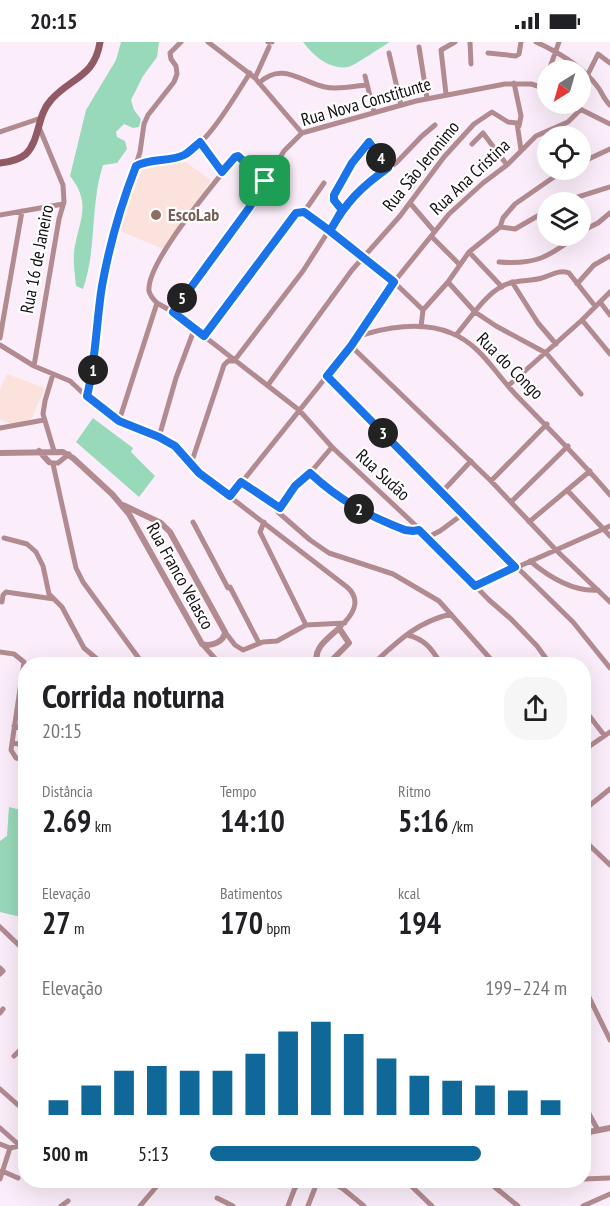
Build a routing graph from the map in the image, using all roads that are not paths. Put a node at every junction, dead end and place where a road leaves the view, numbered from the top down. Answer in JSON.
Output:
{"nodes":[{"id":1,"x":100,"y":42,"type":"edge"},
{"id":2,"x":180,"y":42,"type":"edge"},
{"id":3,"x":208,"y":42,"type":"edge"},
{"id":4,"x":455,"y":42,"type":"edge"},
{"id":5,"x":470,"y":42,"type":"edge"},
{"id":6,"x":521,"y":42,"type":"edge"},
{"id":7,"x":536,"y":42,"type":"edge"},
{"id":8,"x":559,"y":42,"type":"edge"},
{"id":9,"x":270,"y":43,"type":"edge"},
{"id":10,"x":419,"y":47,"type":"dead end"},
{"id":11,"x":556,"y":51,"type":"junction"},
{"id":12,"x":389,"y":53,"type":"dead end"},
{"id":13,"x":488,"y":53,"type":"dead end"},
{"id":14,"x":553,"y":60,"type":"edge"},
{"id":15,"x":567,"y":60,"type":"edge"},
{"id":16,"x":610,"y":63,"type":"edge"},
{"id":17,"x":471,"y":64,"type":"dead end"},
{"id":18,"x":591,"y":68,"type":"edge"},
{"id":19,"x":250,"y":74,"type":"junction"},
{"id":20,"x":365,"y":76,"type":"dead end"},
{"id":21,"x":257,"y":80,"type":"junction"},
{"id":22,"x":591,"y":80,"type":"edge"},
{"id":23,"x":514,"y":83,"type":"junction"},
{"id":24,"x":367,"y":85,"type":"junction"},
{"id":25,"x":537,"y":86,"type":"edge"},
{"id":26,"x":446,"y":94,"type":"junction"},
{"id":27,"x":427,"y":98,"type":"junction"},
{"id":28,"x":401,"y":105,"type":"junction"},
{"id":29,"x":610,"y":105,"type":"edge"},
{"id":30,"x":374,"y":112,"type":"junction"},
{"id":31,"x":576,"y":114,"type":"edge"},
{"id":32,"x":589,"y":114,"type":"edge"},
{"id":33,"x":41,"y":118,"type":"junction"},
{"id":34,"x":610,"y":124,"type":"edge"},
{"id":35,"x":435,"y":125,"type":"dead end"},
{"id":36,"x":39,"y":126,"type":"junction"},
{"id":37,"x":519,"y":126,"type":"junction"},
{"id":38,"x":0,"y":132,"type":"edge"},
{"id":39,"x":302,"y":133,"type":"junction"},
{"id":40,"x":200,"y":142,"type":"junction"},
{"id":41,"x":472,"y":144,"type":"dead end"},
{"id":42,"x":610,"y":149,"type":"edge"},
{"id":43,"x":522,"y":150,"type":"junction"},
{"id":44,"x":591,"y":158,"type":"edge"},
{"id":45,"x":0,"y":163,"type":"edge"},
{"id":46,"x":507,"y":165,"type":"junction"},
{"id":47,"x":136,"y":166,"type":"junction"},
{"id":48,"x":388,"y":168,"type":"junction"},
{"id":49,"x":222,"y":172,"type":"junction"},
{"id":50,"x":550,"y":180,"type":"edge"},
{"id":51,"x":265,"y":181,"type":"junction"},
{"id":52,"x":324,"y":183,"type":"dead end"},
{"id":53,"x":610,"y":187,"type":"edge"},
{"id":54,"x":591,"y":193,"type":"edge"},
{"id":55,"x":410,"y":203,"type":"junction"},
{"id":56,"x":63,"y":204,"type":"junction"},
{"id":57,"x":342,"y":210,"type":"junction"},
{"id":58,"x":22,"y":211,"type":"junction"},
{"id":59,"x":304,"y":212,"type":"junction"},
{"id":60,"x":0,"y":215,"type":"edge"},
{"id":61,"x":537,"y":216,"type":"edge"},
{"id":62,"x":609,"y":216,"type":"edge"},
{"id":63,"x":591,"y":226,"type":"edge"},
{"id":64,"x":500,"y":227,"type":"junction"},
{"id":65,"x":330,"y":231,"type":"junction"},
{"id":66,"x":432,"y":233,"type":"junction"},
{"id":67,"x":563,"y":246,"type":"edge"},
{"id":68,"x":470,"y":252,"type":"junction"},
{"id":69,"x":610,"y":256,"type":"edge"},
{"id":70,"x":362,"y":258,"type":"junction"},
{"id":71,"x":499,"y":262,"type":"dead end"},
{"id":72,"x":460,"y":265,"type":"junction"},
{"id":73,"x":394,"y":282,"type":"junction"},
{"id":74,"x":448,"y":282,"type":"junction"},
{"id":75,"x":512,"y":282,"type":"junction"},
{"id":76,"x":577,"y":284,"type":"junction"},
{"id":77,"x":502,"y":287,"type":"junction"},
{"id":78,"x":610,"y":292,"type":"edge"},
{"id":79,"x":157,"y":303,"type":"junction"},
{"id":80,"x":597,"y":304,"type":"junction"},
{"id":81,"x":423,"y":310,"type":"junction"},
{"id":82,"x":173,"y":312,"type":"junction"},
{"id":83,"x":475,"y":312,"type":"junction"},
{"id":84,"x":610,"y":315,"type":"edge"},
{"id":85,"x":582,"y":320,"type":"junction"},
{"id":86,"x":422,"y":327,"type":"junction"},
{"id":87,"x":194,"y":330,"type":"junction"},
{"id":88,"x":456,"y":335,"type":"junction"},
{"id":89,"x":204,"y":336,"type":"junction"},
{"id":90,"x":357,"y":337,"type":"junction"},
{"id":91,"x":0,"y":338,"type":"edge"},
{"id":92,"x":556,"y":344,"type":"junction"},
{"id":93,"x":0,"y":345,"type":"edge"},
{"id":94,"x":351,"y":346,"type":"junction"},
{"id":95,"x":546,"y":353,"type":"junction"},
{"id":96,"x":610,"y":354,"type":"edge"},
{"id":97,"x":234,"y":361,"type":"junction"},
{"id":98,"x":33,"y":366,"type":"junction"},
{"id":99,"x":53,"y":374,"type":"junction"},
{"id":100,"x":327,"y":376,"type":"junction"},
{"id":101,"x":268,"y":385,"type":"junction"},
{"id":102,"x":508,"y":386,"type":"junction"},
{"id":103,"x":581,"y":394,"type":"dead end"},
{"id":104,"x":87,"y":396,"type":"junction"},
{"id":105,"x":299,"y":410,"type":"junction"},
{"id":106,"x":45,"y":420,"type":"junction"},
{"id":107,"x":119,"y":421,"type":"junction"},
{"id":108,"x":547,"y":424,"type":"junction"},
{"id":109,"x":0,"y":428,"type":"edge"},
{"id":110,"x":159,"y":437,"type":"junction"},
{"id":111,"x":568,"y":446,"type":"junction"},
{"id":112,"x":332,"y":447,"type":"junction"},
{"id":113,"x":39,"y":451,"type":"junction"},
{"id":114,"x":54,"y":451,"type":"junction"},
{"id":115,"x":0,"y":453,"type":"edge"},
{"id":116,"x":69,"y":454,"type":"junction"},
{"id":117,"x":60,"y":460,"type":"junction"},
{"id":118,"x":471,"y":461,"type":"junction"},
{"id":119,"x":51,"y":463,"type":"junction"},
{"id":120,"x":191,"y":464,"type":"junction"},
{"id":121,"x":590,"y":471,"type":"junction"},
{"id":122,"x":310,"y":473,"type":"junction"},
{"id":123,"x":492,"y":481,"type":"junction"},
{"id":124,"x":241,"y":482,"type":"junction"},
{"id":125,"x":567,"y":490,"type":"junction"},
{"id":126,"x":441,"y":493,"type":"junction"},
{"id":127,"x":610,"y":495,"type":"edge"},
{"id":128,"x":230,"y":496,"type":"junction"},
{"id":129,"x":511,"y":502,"type":"junction"},
{"id":130,"x":123,"y":505,"type":"junction"},
{"id":131,"x":280,"y":511,"type":"junction"},
{"id":132,"x":463,"y":514,"type":"junction"},
{"id":133,"x":193,"y":522,"type":"dead end"},
{"id":134,"x":264,"y":522,"type":"junction"},
{"id":135,"x":529,"y":522,"type":"junction"},
{"id":136,"x":610,"y":526,"type":"edge"},
{"id":137,"x":603,"y":529,"type":"junction"},
{"id":138,"x":419,"y":530,"type":"junction"},
{"id":139,"x":610,"y":536,"type":"edge"},
{"id":140,"x":428,"y":537,"type":"junction"},
{"id":141,"x":4,"y":538,"type":"dead end"},
{"id":142,"x":556,"y":550,"type":"junction"},
{"id":143,"x":530,"y":561,"type":"junction"},
{"id":144,"x":515,"y":567,"type":"junction"},
{"id":145,"x":475,"y":586,"type":"junction"},
{"id":146,"x":598,"y":590,"type":"junction"},
{"id":147,"x":54,"y":599,"type":"junction"},
{"id":148,"x":2,"y":602,"type":"dead end"},
{"id":149,"x":610,"y":602,"type":"edge"},
{"id":150,"x":451,"y":614,"type":"junction"},
{"id":151,"x":345,"y":622,"type":"junction"},
{"id":152,"x":306,"y":624,"type":"junction"},
{"id":153,"x":339,"y":628,"type":"junction"},
{"id":154,"x":225,"y":632,"type":"junction"},
{"id":155,"x":407,"y":635,"type":"junction"},
{"id":156,"x":202,"y":644,"type":"junction"},
{"id":157,"x":259,"y":644,"type":"junction"},
{"id":158,"x":0,"y":652,"type":"edge"},
{"id":159,"x":18,"y":657,"type":"edge"},
{"id":160,"x":95,"y":657,"type":"edge"},
{"id":161,"x":138,"y":657,"type":"edge"},
{"id":162,"x":214,"y":657,"type":"edge"},
{"id":163,"x":317,"y":657,"type":"edge"},
{"id":164,"x":335,"y":657,"type":"edge"},
{"id":165,"x":382,"y":657,"type":"edge"},
{"id":166,"x":436,"y":657,"type":"edge"},
{"id":167,"x":489,"y":657,"type":"edge"},
{"id":168,"x":544,"y":657,"type":"edge"},
{"id":169,"x":610,"y":668,"type":"edge"},
{"id":170,"x":18,"y":700,"type":"edge"},
{"id":171,"x":591,"y":718,"type":"edge"},
{"id":172,"x":14,"y":726,"type":"junction"},
{"id":173,"x":18,"y":727,"type":"edge"},
{"id":174,"x":610,"y":732,"type":"edge"},
{"id":175,"x":604,"y":735,"type":"junction"},
{"id":176,"x":12,"y":743,"type":"junction"},
{"id":177,"x":18,"y":744,"type":"edge"},
{"id":178,"x":591,"y":745,"type":"edge"},
{"id":179,"x":18,"y":757,"type":"edge"},
{"id":180,"x":610,"y":789,"type":"edge"},
{"id":181,"x":591,"y":804,"type":"edge"},
{"id":182,"x":591,"y":846,"type":"edge"},
{"id":183,"x":610,"y":864,"type":"edge"},
{"id":184,"x":0,"y":927,"type":"edge"},
{"id":185,"x":18,"y":944,"type":"edge"},
{"id":186,"x":591,"y":1001,"type":"edge"},
{"id":187,"x":610,"y":1040,"type":"edge"},
{"id":188,"x":18,"y":1052,"type":"edge"},
{"id":189,"x":14,"y":1056,"type":"dead end"},
{"id":190,"x":0,"y":1089,"type":"edge"},
{"id":191,"x":18,"y":1106,"type":"edge"},
{"id":192,"x":591,"y":1118,"type":"edge"},
{"id":193,"x":0,"y":1128,"type":"edge"},
{"id":194,"x":610,"y":1128,"type":"edge"},
{"id":195,"x":598,"y":1130,"type":"junction"},
{"id":196,"x":591,"y":1132,"type":"edge"},
{"id":197,"x":0,"y":1144,"type":"edge"},
{"id":198,"x":18,"y":1145,"type":"edge"},
{"id":199,"x":18,"y":1146,"type":"edge"},
{"id":200,"x":10,"y":1148,"type":"junction"},
{"id":201,"x":1,"y":1171,"type":"edge"},
{"id":202,"x":18,"y":1178,"type":"dead end"},
{"id":203,"x":610,"y":1178,"type":"edge"},
{"id":204,"x":0,"y":1179,"type":"edge"},
{"id":205,"x":591,"y":1179,"type":"edge"},
{"id":206,"x":155,"y":1188,"type":"edge"},
{"id":207,"x":295,"y":1188,"type":"edge"},
{"id":208,"x":315,"y":1188,"type":"edge"},
{"id":209,"x":342,"y":1188,"type":"edge"},
{"id":210,"x":413,"y":1188,"type":"edge"},
{"id":211,"x":496,"y":1188,"type":"edge"},
{"id":212,"x":610,"y":1194,"type":"edge"},
{"id":213,"x":218,"y":1198,"type":"dead end"},
{"id":214,"x":600,"y":1199,"type":"junction"},
{"id":215,"x":68,"y":1201,"type":"dead end"},
{"id":216,"x":61,"y":1206,"type":"edge"},
{"id":217,"x":140,"y":1206,"type":"edge"},
{"id":218,"x":233,"y":1206,"type":"edge"},
{"id":219,"x":288,"y":1206,"type":"edge"},
{"id":220,"x":308,"y":1206,"type":"edge"},
{"id":221,"x":363,"y":1206,"type":"edge"},
{"id":222,"x":432,"y":1206,"type":"edge"},
{"id":223,"x":518,"y":1206,"type":"edge"},
{"id":224,"x":584,"y":1206,"type":"edge"},
{"id":225,"x":604,"y":1206,"type":"edge"}],
"edges":[{"from":1,"to":33,"type":"main road"},
{"from":2,"to":47,"type":"street"},
{"from":3,"to":19,"type":"street"},
{"from":4,"to":26,"type":"street"},
{"from":5,"to":17,"type":"street"},
{"from":6,"to":13,"type":"street"},
{"from":7,"to":11,"type":"street"},
{"from":8,"to":11,"type":"street"},
{"from":9,"to":21,"type":"street"},
{"from":10,"to":27,"type":"street"},
{"from":11,"to":14,"type":"street"},
{"from":11,"to":15,"type":"street"},
{"from":12,"to":28,"type":"street"},
{"from":16,"to":18,"type":"street"},
{"from":19,"to":21,"type":"street"},
{"from":19,"to":40,"type":"street"},
{"from":20,"to":24,"type":"street"},
{"from":21,"to":24,"type":"street"},
{"from":21,"to":39,"type":"street"},
{"from":22,"to":29,"type":"street"},
{"from":23,"to":25,"type":"street","name":"Rua Nova Constitunte"},
{"from":23,"to":26,"type":"street","name":"Rua Nova Constitunte"},
{"from":23,"to":37,"type":"street"},
{"from":24,"to":30,"type":"street"},
{"from":26,"to":27,"type":"street","name":"Rua Nova Constitunte"},
{"from":27,"to":28,"type":"street","name":"Rua Nova Constitunte"},
{"from":28,"to":30,"type":"street","name":"Rua Nova Constitunte"},
{"from":30,"to":39,"type":"street","name":"Rua Nova Constitunte"},
{"from":31,"to":43,"type":"street","name":"Rua Ana Cristina"},
{"from":32,"to":34,"type":"street"},
{"from":33,"to":36,"type":"main road"},
{"from":33,"to":38,"type":"street"},
{"from":35,"to":48,"type":"street"},
{"from":36,"to":45,"type":"main road"},
{"from":36,"to":56,"type":"street","name":"Rua 16 de Janeiro"},
{"from":37,"to":43,"type":"street"},
{"from":37,"to":55,"type":"street","name":"Rua São Jeronimo"},
{"from":39,"to":51,"type":"street","name":"Rua Nova Constitunte"},
{"from":40,"to":47,"type":"street"},
{"from":40,"to":49,"type":"street"},
{"from":41,"to":46,"type":"street"},
{"from":42,"to":44,"type":"street"},
{"from":43,"to":46,"type":"street","name":"Rua Ana Cristina"},
{"from":46,"to":66,"type":"street","name":"Rua Ana Cristina"},
{"from":47,"to":104,"type":"street"},
{"from":48,"to":57,"type":"street"},
{"from":48,"to":57,"type":"street"},
{"from":49,"to":51,"type":"street"},
{"from":49,"to":79,"type":"street"},
{"from":50,"to":64,"type":"street"},
{"from":51,"to":82,"type":"street","name":"Rua Nova Constitunte"},
{"from":52,"to":59,"type":"street"},
{"from":53,"to":54,"type":"street"},
{"from":55,"to":66,"type":"street"},
{"from":55,"to":70,"type":"street","name":"Rua São Jeronimo"},
{"from":56,"to":58,"type":"street"},
{"from":56,"to":98,"type":"street","name":"Rua 16 de Janeiro"},
{"from":57,"to":65,"type":"street"},
{"from":58,"to":60,"type":"street"},
{"from":58,"to":91,"type":"street"},
{"from":59,"to":65,"type":"street"},
{"from":59,"to":89,"type":"street"},
{"from":61,"to":64,"type":"street"},
{"from":62,"to":63,"type":"street"},
{"from":64,"to":68,"type":"street"},
{"from":65,"to":70,"type":"street"},
{"from":65,"to":97,"type":"street"},
{"from":66,"to":72,"type":"street"},
{"from":66,"to":73,"type":"street","name":"Rua Ana Cristina"},
{"from":67,"to":71,"type":"street"},
{"from":68,"to":72,"type":"street"},
{"from":68,"to":77,"type":"street"},
{"from":69,"to":76,"type":"street"},
{"from":70,"to":73,"type":"street"},
{"from":70,"to":101,"type":"street","name":"Rua São Jeronimo"},
{"from":72,"to":74,"type":"street"},
{"from":73,"to":81,"type":"street"},
{"from":73,"to":90,"type":"street"},
{"from":74,"to":81,"type":"street"},
{"from":74,"to":83,"type":"street"},
{"from":75,"to":76,"type":"street"},
{"from":75,"to":77,"type":"street"},
{"from":75,"to":92,"type":"street"},
{"from":76,"to":80,"type":"street"},
{"from":77,"to":83,"type":"street"},
{"from":78,"to":80,"type":"street"},
{"from":79,"to":82,"type":"street","name":"Rua Sudão"},
{"from":79,"to":107,"type":"street"},
{"from":80,"to":84,"type":"street"},
{"from":80,"to":85,"type":"street"},
{"from":81,"to":86,"type":"street"},
{"from":82,"to":87,"type":"street","name":"Rua Sudão"},
{"from":83,"to":88,"type":"street"},
{"from":83,"to":95,"type":"street"},
{"from":85,"to":92,"type":"street"},
{"from":85,"to":96,"type":"street"},
{"from":86,"to":88,"type":"street","name":"Rua do Congo"},
{"from":86,"to":90,"type":"street","name":"Rua do Congo"},
{"from":87,"to":89,"type":"street","name":"Rua Sudão"},
{"from":87,"to":110,"type":"street"},
{"from":88,"to":102,"type":"street","name":"Rua do Congo"},
{"from":89,"to":97,"type":"street","name":"Rua Sudão"},
{"from":90,"to":94,"type":"street"},
{"from":92,"to":95,"type":"street"},
{"from":93,"to":98,"type":"street"},
{"from":94,"to":100,"type":"street"},
{"from":94,"to":118,"type":"street"},
{"from":95,"to":102,"type":"street"},
{"from":95,"to":103,"type":"street"},
{"from":97,"to":101,"type":"street","name":"Rua Sudão"},
{"from":97,"to":120,"type":"street"},
{"from":98,"to":99,"type":"street"},
{"from":99,"to":104,"type":"street"},
{"from":99,"to":106,"type":"street"},
{"from":100,"to":105,"type":"street"},
{"from":100,"to":126,"type":"street"},
{"from":101,"to":105,"type":"street","name":"Rua Sudão"},
{"from":102,"to":108,"type":"street","name":"Rua do Congo"},
{"from":104,"to":107,"type":"street"},
{"from":105,"to":112,"type":"street","name":"Rua Sudão"},
{"from":105,"to":124,"type":"street"},
{"from":106,"to":109,"type":"street"},
{"from":106,"to":114,"type":"street"},
{"from":107,"to":110,"type":"street"},
{"from":108,"to":111,"type":"street","name":"Rua do Congo"},
{"from":108,"to":123,"type":"street"},
{"from":110,"to":120,"type":"street"},
{"from":111,"to":121,"type":"street","name":"Rua do Congo"},
{"from":111,"to":129,"type":"street"},
{"from":112,"to":122,"type":"street"},
{"from":112,"to":138,"type":"street","name":"Rua Sudão"},
{"from":113,"to":114,"type":"street"},
{"from":113,"to":115,"type":"street"},
{"from":113,"to":119,"type":"street"},
{"from":114,"to":116,"type":"street"},
{"from":114,"to":117,"type":"street"},
{"from":114,"to":119,"type":"street"},
{"from":116,"to":117,"type":"street"},
{"from":116,"to":130,"type":"street","name":"Rua Franco Velasco"},
{"from":117,"to":119,"type":"street"},
{"from":118,"to":123,"type":"street"},
{"from":118,"to":126,"type":"street"},
{"from":119,"to":161,"type":"street"},
{"from":120,"to":128,"type":"street"},
{"from":121,"to":125,"type":"street"},
{"from":121,"to":127,"type":"street","name":"Rua do Congo"},
{"from":122,"to":131,"type":"street"},
{"from":122,"to":138,"type":"street"},
{"from":123,"to":129,"type":"street"},
{"from":124,"to":128,"type":"street"},
{"from":124,"to":131,"type":"street"},
{"from":125,"to":135,"type":"street"},
{"from":125,"to":137,"type":"street"},
{"from":126,"to":132,"type":"street"},
{"from":128,"to":134,"type":"street"},
{"from":129,"to":135,"type":"street"},
{"from":130,"to":154,"type":"street","name":"Rua Franco Velasco"},
{"from":130,"to":156,"type":"street","name":"Rua Franco Velasco"},
{"from":131,"to":150,"type":"street"},
{"from":132,"to":140,"type":"street"},
{"from":132,"to":144,"type":"street"},
{"from":133,"to":157,"type":"street"},
{"from":134,"to":151,"type":"street"},
{"from":134,"to":152,"type":"street"},
{"from":135,"to":142,"type":"street"},
{"from":136,"to":137,"type":"street"},
{"from":137,"to":139,"type":"street"},
{"from":137,"to":142,"type":"street"},
{"from":138,"to":140,"type":"street","name":"Rua Sudão"},
{"from":140,"to":145,"type":"street","name":"Rua Sudão"},
{"from":141,"to":147,"type":"street"},
{"from":142,"to":143,"type":"street"},
{"from":142,"to":146,"type":"street"},
{"from":143,"to":144,"type":"street"},
{"from":143,"to":146,"type":"street"},
{"from":144,"to":145,"type":"street"},
{"from":144,"to":169,"type":"street"},
{"from":145,"to":168,"type":"street","name":"Rua Sudão"},
{"from":146,"to":149,"type":"street"},
{"from":147,"to":148,"type":"street"},
{"from":147,"to":160,"type":"street"},
{"from":150,"to":155,"type":"street"},
{"from":150,"to":167,"type":"street"},
{"from":151,"to":152,"type":"street"},
{"from":151,"to":153,"type":"street"},
{"from":152,"to":157,"type":"street"},
{"from":153,"to":163,"type":"street"},
{"from":153,"to":164,"type":"street"},
{"from":154,"to":156,"type":"street","name":"Rua Franco Velasco"},
{"from":154,"to":157,"type":"street"},
{"from":155,"to":165,"type":"street"},
{"from":155,"to":166,"type":"street"},
{"from":156,"to":162,"type":"street"},
{"from":158,"to":159,"type":"street"},
{"from":170,"to":172,"type":"street"},
{"from":171,"to":175,"type":"street"},
{"from":172,"to":173,"type":"street"},
{"from":172,"to":176,"type":"street"},
{"from":174,"to":175,"type":"street"},
{"from":175,"to":178,"type":"street"},
{"from":176,"to":177,"type":"street"},
{"from":176,"to":179,"type":"street"},
{"from":180,"to":181,"type":"street"},
{"from":182,"to":183,"type":"street"},
{"from":184,"to":185,"type":"street"},
{"from":186,"to":187,"type":"street"},
{"from":188,"to":189,"type":"street"},
{"from":190,"to":191,"type":"street"},
{"from":192,"to":195,"type":"street"},
{"from":193,"to":198,"type":"street"},
{"from":194,"to":195,"type":"street"},
{"from":195,"to":196,"type":"street"},
{"from":197,"to":200,"type":"street"},
{"from":199,"to":200,"type":"street"},
{"from":200,"to":201,"type":"street"},
{"from":201,"to":202,"type":"street"},
{"from":201,"to":204,"type":"street"},
{"from":203,"to":205,"type":"street"},
{"from":206,"to":217,"type":"street"},
{"from":207,"to":219,"type":"street"},
{"from":208,"to":220,"type":"street"},
{"from":209,"to":221,"type":"street"},
{"from":210,"to":222,"type":"street"},
{"from":211,"to":223,"type":"street"},
{"from":212,"to":214,"type":"street"},
{"from":213,"to":218,"type":"street"},
{"from":214,"to":224,"type":"street"},
{"from":214,"to":225,"type":"street"},
{"from":215,"to":216,"type":"street"}]}
